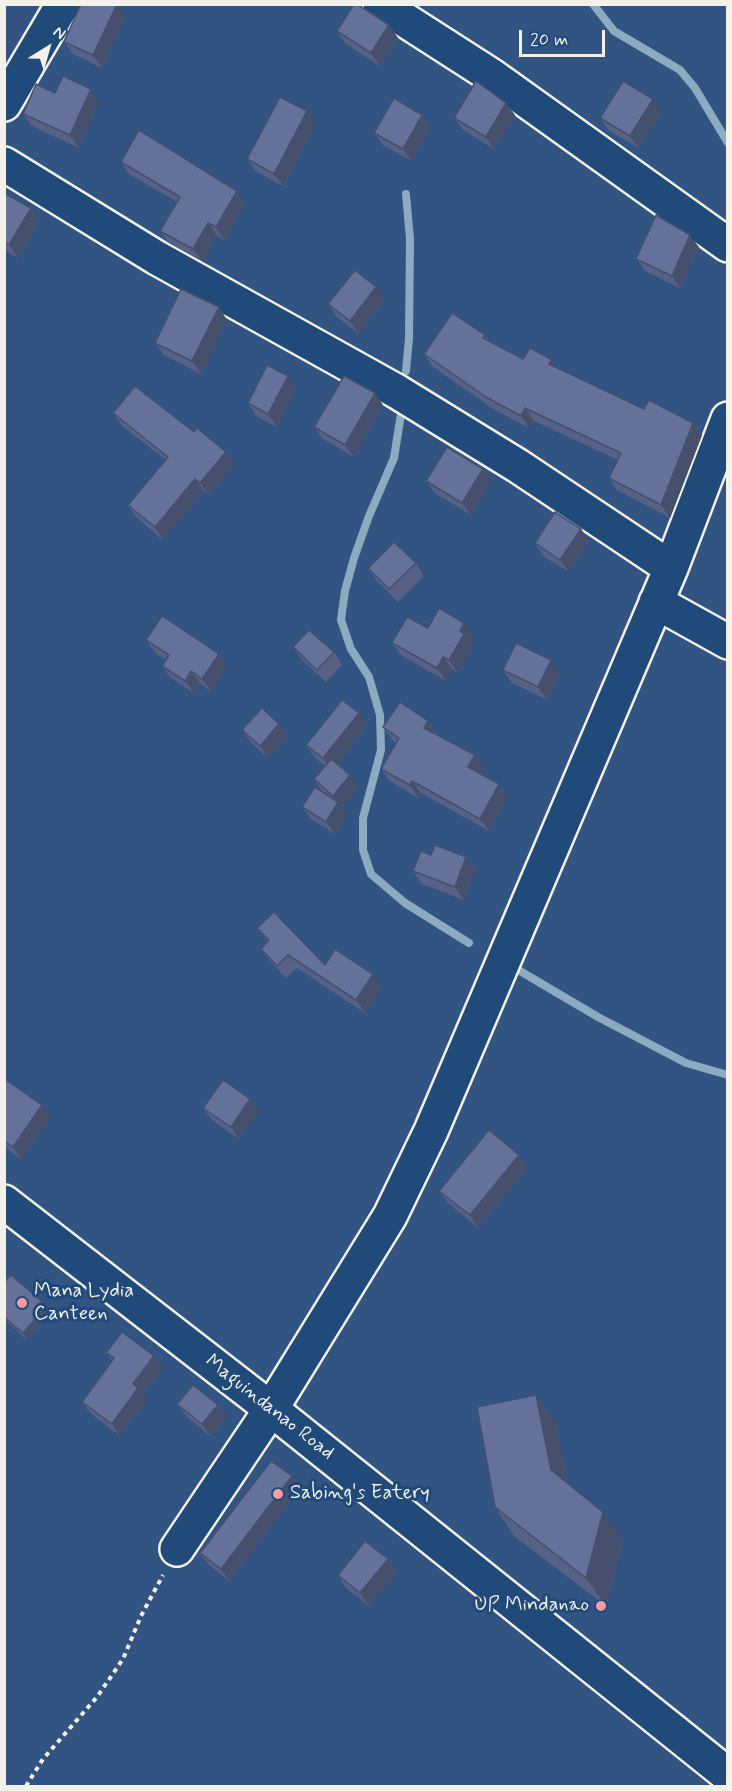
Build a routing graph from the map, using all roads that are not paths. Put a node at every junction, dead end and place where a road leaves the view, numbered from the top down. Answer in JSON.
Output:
{"nodes":[{"id":1,"x":63,"y":4,"type":"edge"},
{"id":2,"x":380,"y":4,"type":"edge"},
{"id":3,"x":4,"y":104,"type":"edge"},
{"id":4,"x":4,"y":164,"type":"edge"},
{"id":5,"x":728,"y":244,"type":"edge"},
{"id":6,"x":728,"y":419,"type":"edge"},
{"id":7,"x":671,"y":568,"type":"junction"},
{"id":8,"x":656,"y":602,"type":"junction"},
{"id":9,"x":728,"y":642,"type":"edge"},
{"id":10,"x":4,"y":1202,"type":"edge"},
{"id":11,"x":271,"y":1409,"type":"junction"},
{"id":12,"x":177,"y":1549,"type":"road end"},
{"id":13,"x":728,"y":1775,"type":"edge"}],
"edges":[{"from":1,"to":3,"type":"street"},
{"from":2,"to":5,"type":"street"},
{"from":4,"to":7,"type":"street"},
{"from":6,"to":7,"type":"street"},
{"from":7,"to":8,"type":"street"},
{"from":8,"to":9,"type":"street"},
{"from":8,"to":11,"type":"street"},
{"from":10,"to":11,"type":"street","name":"Maguindanao Road"},
{"from":11,"to":12,"type":"street"},
{"from":11,"to":13,"type":"street","name":"Maguindanao Road"}]}
